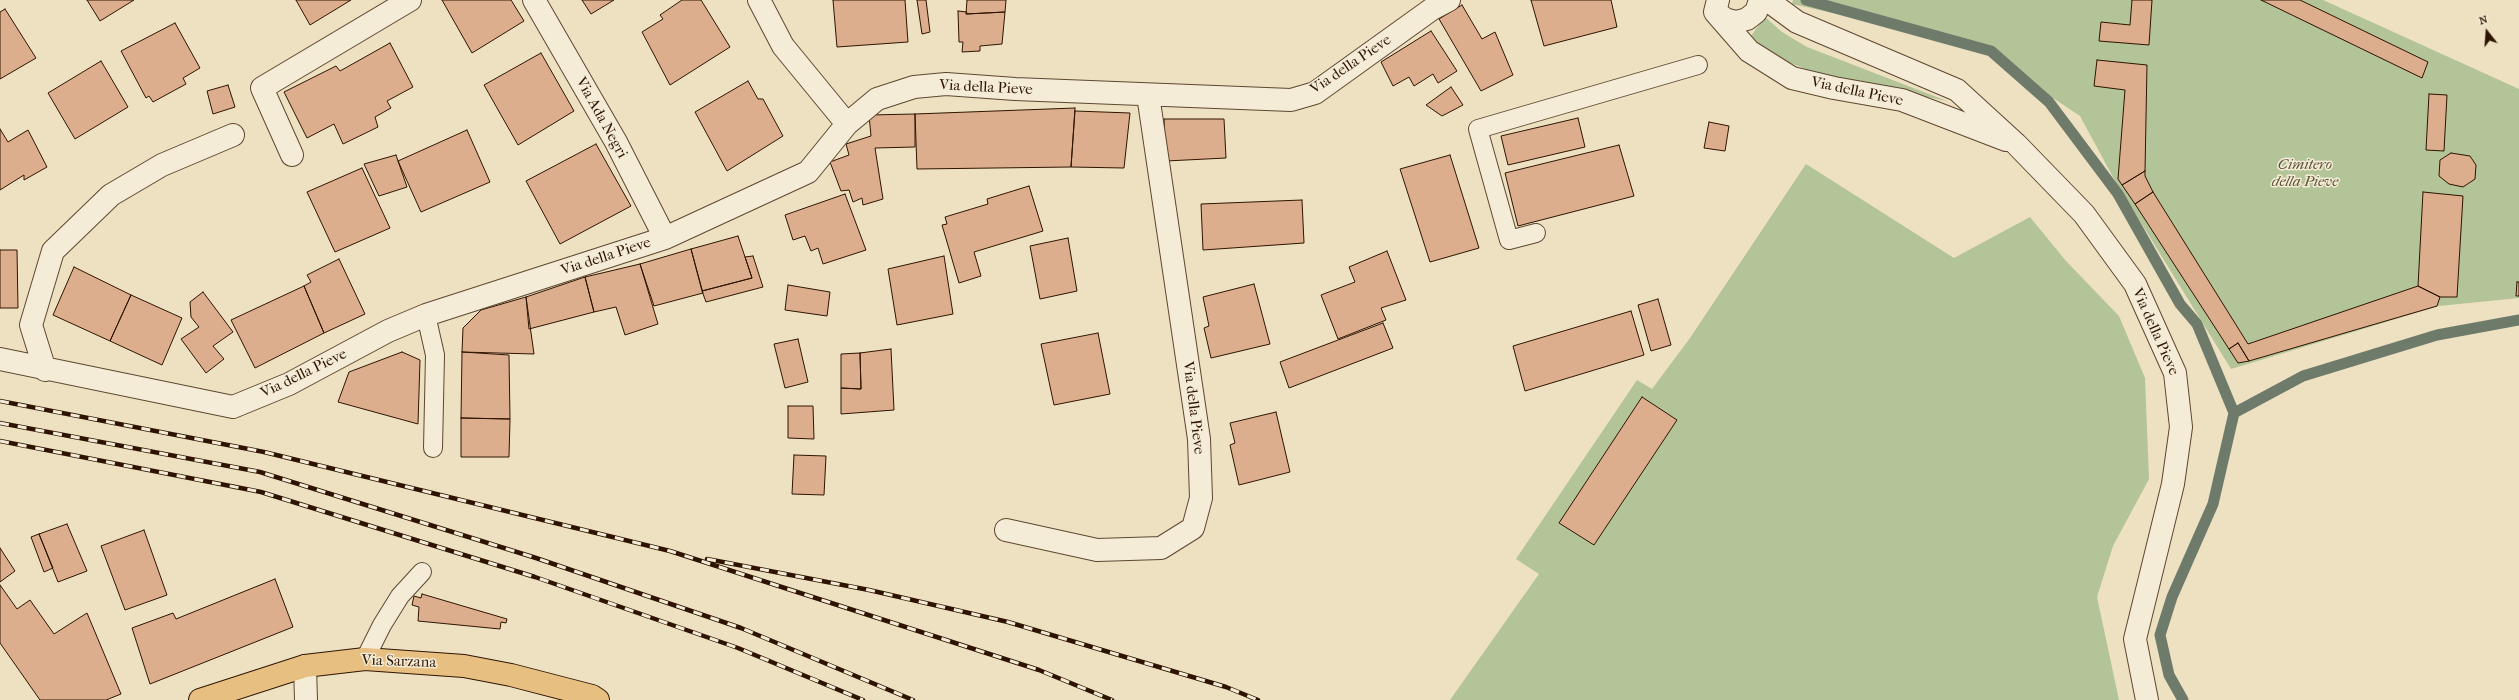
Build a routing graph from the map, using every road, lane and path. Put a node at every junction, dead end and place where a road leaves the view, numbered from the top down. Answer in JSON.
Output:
{"nodes":[{"id":1,"x":410,"y":0,"type":"edge"},
{"id":2,"x":534,"y":0,"type":"edge"},
{"id":3,"x":759,"y":0,"type":"edge"},
{"id":4,"x":1760,"y":0,"type":"edge"},
{"id":5,"x":1767,"y":0,"type":"edge"},
{"id":6,"x":1436,"y":3,"type":"edge"},
{"id":7,"x":1714,"y":4,"type":"edge"},
{"id":8,"x":1698,"y":65,"type":"dead end"},
{"id":9,"x":1148,"y":95,"type":"junction"},
{"id":10,"x":847,"y":124,"type":"junction"},
{"id":11,"x":233,"y":135,"type":"dead end"},
{"id":12,"x":2016,"y":144,"type":"junction"},
{"id":13,"x":292,"y":155,"type":"dead end"},
{"id":14,"x":1536,"y":233,"type":"dead end"},
{"id":15,"x":665,"y":238,"type":"junction"},
{"id":16,"x":426,"y":316,"type":"junction"},
{"id":17,"x":0,"y":359,"type":"edge"},
{"id":18,"x":45,"y":370,"type":"junction"},
{"id":19,"x":433,"y":448,"type":"dead end"},
{"id":20,"x":1006,"y":530,"type":"dead end"},
{"id":21,"x":422,"y":572,"type":"dead end"},
{"id":22,"x":366,"y":659,"type":"junction"},
{"id":23,"x":305,"y":666,"type":"junction"},
{"id":24,"x":200,"y":700,"type":"edge"},
{"id":25,"x":306,"y":700,"type":"edge"},
{"id":26,"x":598,"y":700,"type":"edge"},
{"id":27,"x":2147,"y":700,"type":"edge"}],
"edges":[{"from":1,"to":13,"type":"street"},
{"from":2,"to":15,"type":"street","name":"Via Ada Negri"},
{"from":3,"to":10,"type":"street"},
{"from":4,"to":7,"type":"street","name":"Via della Pieve"},
{"from":5,"to":12,"type":"street","name":"Via della Pieve"},
{"from":6,"to":9,"type":"street","name":"Via della Pieve"},
{"from":7,"to":12,"type":"street","name":"Via della Pieve"},
{"from":8,"to":14,"type":"lane"},
{"from":9,"to":10,"type":"street","name":"Via della Pieve"},
{"from":9,"to":20,"type":"street","name":"Via della Pieve"},
{"from":10,"to":15,"type":"street","name":"Via della Pieve"},
{"from":11,"to":18,"type":"street"},
{"from":12,"to":27,"type":"street","name":"Via della Pieve"},
{"from":15,"to":16,"type":"street","name":"Via della Pieve"},
{"from":16,"to":18,"type":"street","name":"Via della Pieve"},
{"from":16,"to":19,"type":"lane"},
{"from":17,"to":18,"type":"street","name":"Via della Pieve"},
{"from":21,"to":22,"type":"lane"},
{"from":22,"to":23,"type":"main road","name":"Via Sarzana"},
{"from":22,"to":26,"type":"main road","name":"Via Sarzana"},
{"from":23,"to":24,"type":"main road","name":"Via Sarzana"},
{"from":23,"to":25,"type":"street"}]}
